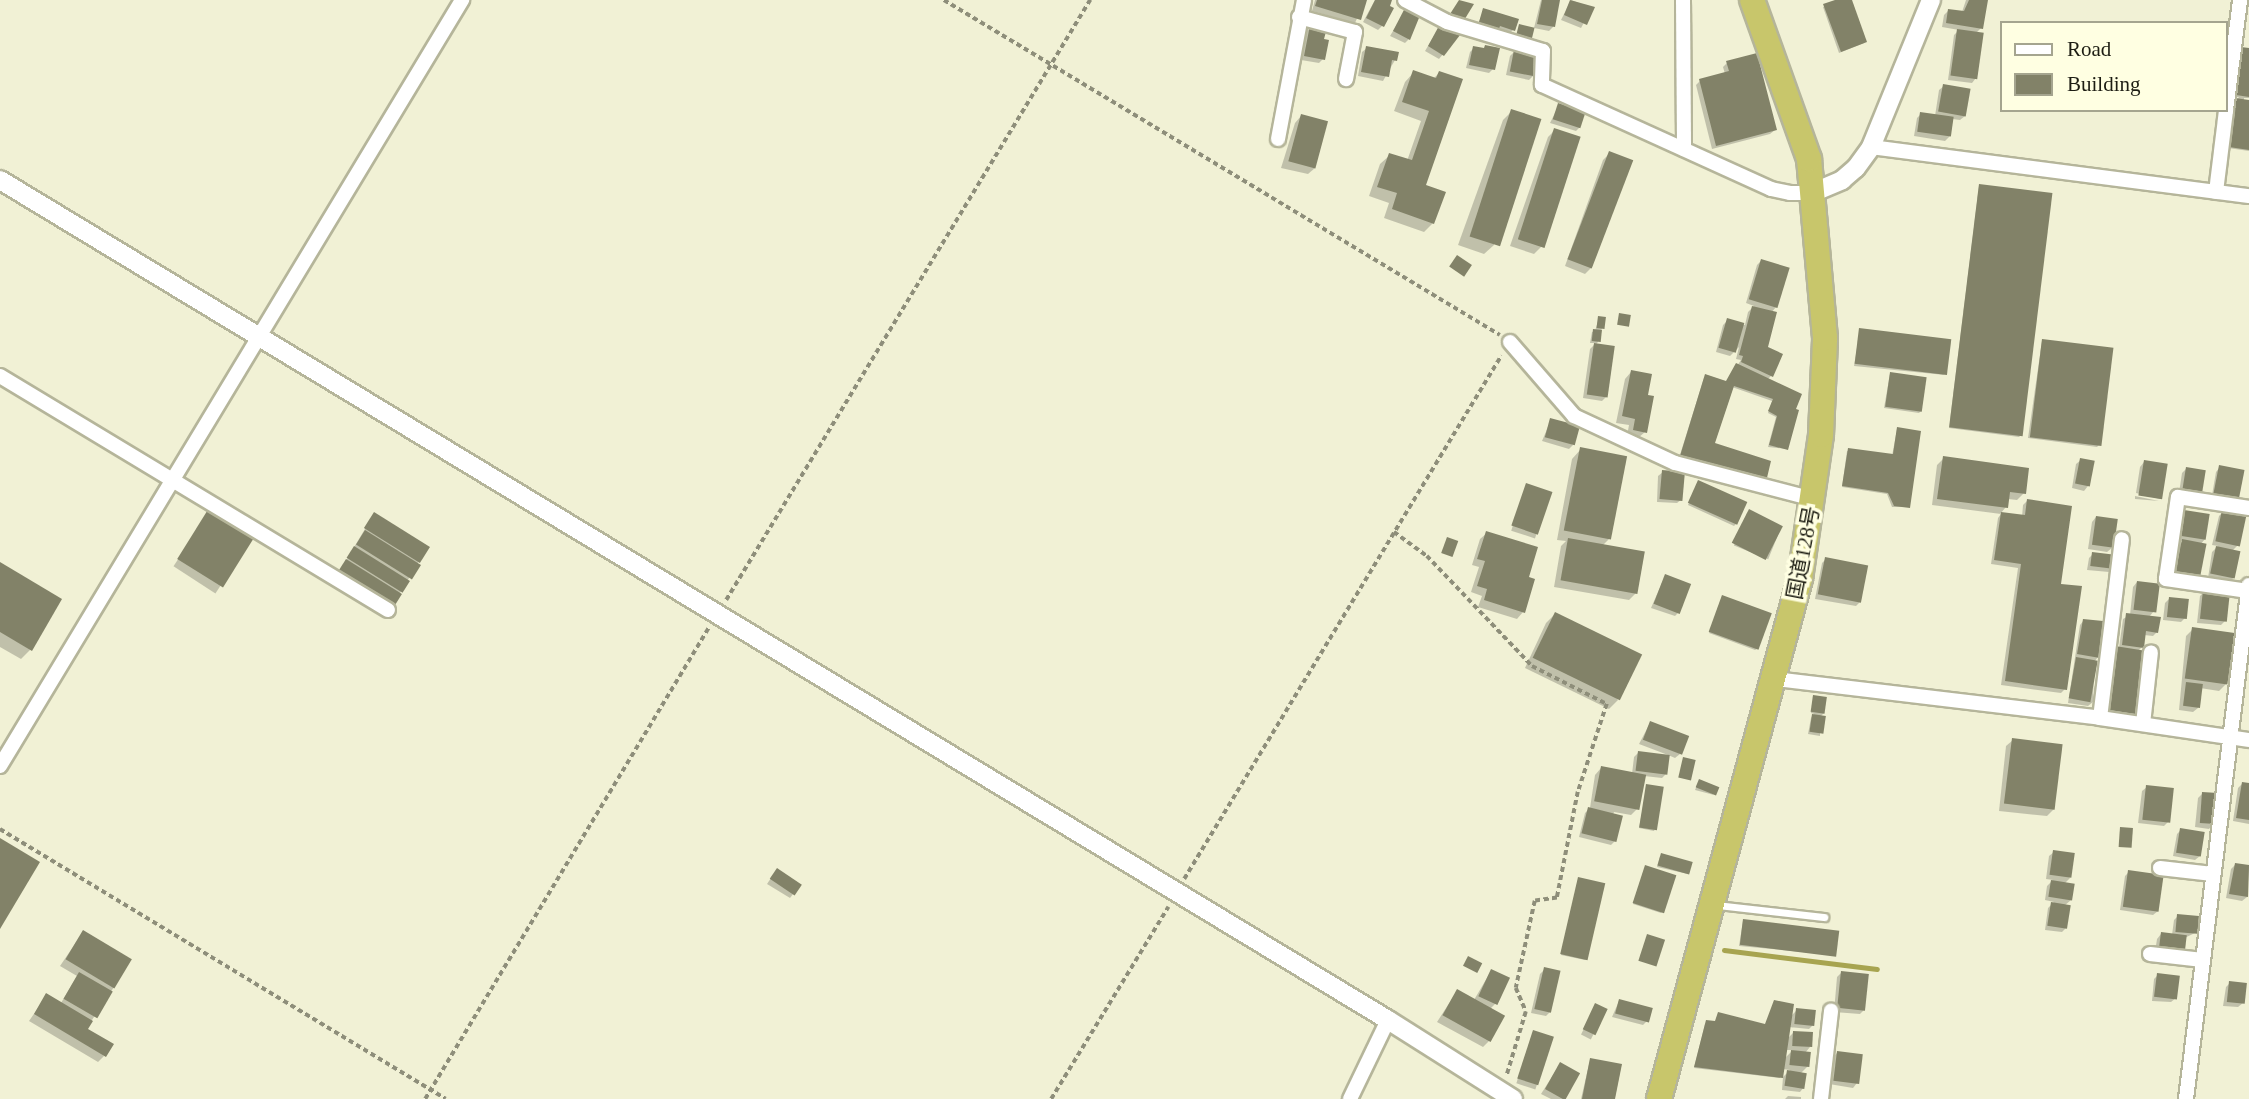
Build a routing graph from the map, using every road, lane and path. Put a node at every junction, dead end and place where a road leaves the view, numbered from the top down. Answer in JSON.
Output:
{"nodes":[{"id":1,"x":462,"y":0,"type":"edge"},
{"id":2,"x":944,"y":0,"type":"edge"},
{"id":3,"x":1090,"y":0,"type":"edge"},
{"id":4,"x":1304,"y":0,"type":"edge"},
{"id":5,"x":1405,"y":0,"type":"edge"},
{"id":6,"x":1683,"y":0,"type":"edge"},
{"id":7,"x":1752,"y":0,"type":"edge"},
{"id":8,"x":1931,"y":0,"type":"edge"},
{"id":9,"x":2240,"y":0,"type":"edge"},
{"id":10,"x":1300,"y":17,"type":"junction"},
{"id":11,"x":1051,"y":65,"type":"junction"},
{"id":12,"x":1346,"y":79,"type":"dead end"},
{"id":13,"x":2228,"y":94,"type":"edge"},
{"id":14,"x":2226,"y":112,"type":"edge"},
{"id":15,"x":1278,"y":139,"type":"dead end"},
{"id":16,"x":1871,"y":147,"type":"junction"},
{"id":17,"x":1684,"y":149,"type":"junction"},
{"id":18,"x":0,"y":180,"type":"edge"},
{"id":19,"x":1812,"y":192,"type":"junction"},
{"id":20,"x":2216,"y":192,"type":"junction"},
{"id":21,"x":2249,"y":196,"type":"edge"},
{"id":22,"x":258,"y":336,"type":"junction"},
{"id":23,"x":1510,"y":342,"type":"junction"},
{"id":24,"x":0,"y":376,"type":"edge"},
{"id":25,"x":172,"y":479,"type":"junction"},
{"id":26,"x":1813,"y":499,"type":"junction"},
{"id":27,"x":2249,"y":508,"type":"edge"},
{"id":28,"x":1394,"y":532,"type":"junction"},
{"id":29,"x":2122,"y":539,"type":"dead end"},
{"id":30,"x":2249,"y":585,"type":"edge"},
{"id":31,"x":2248,"y":591,"type":"edge"},
{"id":32,"x":388,"y":610,"type":"dead end"},
{"id":33,"x":718,"y":612,"type":"junction"},
{"id":34,"x":2151,"y":652,"type":"dead end"},
{"id":35,"x":2244,"y":660,"type":"edge"},
{"id":36,"x":1775,"y":679,"type":"junction"},
{"id":37,"x":2242,"y":695,"type":"edge"},
{"id":38,"x":2100,"y":718,"type":"junction"},
{"id":39,"x":2143,"y":724,"type":"junction"},
{"id":40,"x":2230,"y":738,"type":"junction"},
{"id":41,"x":2249,"y":740,"type":"edge"},
{"id":42,"x":0,"y":765,"type":"edge"},
{"id":43,"x":0,"y":829,"type":"edge"},
{"id":44,"x":2160,"y":868,"type":"dead end"},
{"id":45,"x":2213,"y":874,"type":"junction"},
{"id":46,"x":1176,"y":892,"type":"junction"},
{"id":47,"x":1713,"y":904,"type":"junction"},
{"id":48,"x":1824,"y":917,"type":"dead end"},
{"id":49,"x":2150,"y":954,"type":"dead end"},
{"id":50,"x":2203,"y":960,"type":"junction"},
{"id":51,"x":1831,"y":1011,"type":"dead end"},
{"id":52,"x":1388,"y":1020,"type":"junction"},
{"id":53,"x":430,"y":1090,"type":"junction"},
{"id":54,"x":1507,"y":1096,"type":"edge"},
{"id":55,"x":425,"y":1099,"type":"edge"},
{"id":56,"x":446,"y":1099,"type":"edge"},
{"id":57,"x":1051,"y":1099,"type":"edge"},
{"id":58,"x":1350,"y":1099,"type":"edge"},
{"id":59,"x":1659,"y":1099,"type":"edge"},
{"id":60,"x":1821,"y":1099,"type":"edge"},
{"id":61,"x":2186,"y":1099,"type":"edge"}],
"edges":[{"from":1,"to":22,"type":"street"},
{"from":2,"to":11,"type":"path"},
{"from":3,"to":11,"type":"path"},
{"from":4,"to":10,"type":"street"},
{"from":5,"to":17,"type":"street"},
{"from":6,"to":17,"type":"street"},
{"from":7,"to":19,"type":"highway","name":"国道128号"},
{"from":8,"to":16,"type":"street"},
{"from":9,"to":13,"type":"street"},
{"from":10,"to":12,"type":"street"},
{"from":10,"to":15,"type":"street"},
{"from":11,"to":23,"type":"path"},
{"from":11,"to":33,"type":"path"},
{"from":14,"to":20,"type":"street"},
{"from":16,"to":19,"type":"street"},
{"from":16,"to":20,"type":"street"},
{"from":17,"to":19,"type":"street"},
{"from":18,"to":22,"type":"street"},
{"from":19,"to":26,"type":"highway","name":"国道128号"},
{"from":20,"to":21,"type":"street"},
{"from":22,"to":25,"type":"street"},
{"from":22,"to":33,"type":"street"},
{"from":23,"to":26,"type":"street"},
{"from":23,"to":28,"type":"path"},
{"from":24,"to":25,"type":"street"},
{"from":25,"to":32,"type":"street"},
{"from":25,"to":42,"type":"street"},
{"from":26,"to":36,"type":"highway","name":"国道128号"},
{"from":27,"to":31,"type":"street"},
{"from":28,"to":46,"type":"path"},
{"from":28,"to":54,"type":"path"},
{"from":29,"to":38,"type":"street"},
{"from":30,"to":31,"type":"street"},
{"from":31,"to":35,"type":"street"},
{"from":33,"to":46,"type":"street"},
{"from":33,"to":53,"type":"path"},
{"from":34,"to":39,"type":"street"},
{"from":35,"to":37,"type":"street"},
{"from":36,"to":38,"type":"street"},
{"from":36,"to":47,"type":"highway","name":"国道128号"},
{"from":37,"to":40,"type":"street"},
{"from":38,"to":39,"type":"street"},
{"from":39,"to":40,"type":"street"},
{"from":40,"to":41,"type":"street"},
{"from":40,"to":45,"type":"street"},
{"from":43,"to":53,"type":"path"},
{"from":44,"to":45,"type":"street"},
{"from":45,"to":50,"type":"street"},
{"from":46,"to":52,"type":"street"},
{"from":46,"to":57,"type":"path"},
{"from":47,"to":48,"type":"lane"},
{"from":47,"to":59,"type":"highway","name":"国道128号"},
{"from":49,"to":50,"type":"street"},
{"from":50,"to":61,"type":"street"},
{"from":51,"to":60,"type":"street"},
{"from":52,"to":54,"type":"street"},
{"from":52,"to":58,"type":"street"},
{"from":53,"to":55,"type":"path"},
{"from":53,"to":56,"type":"path"}]}
